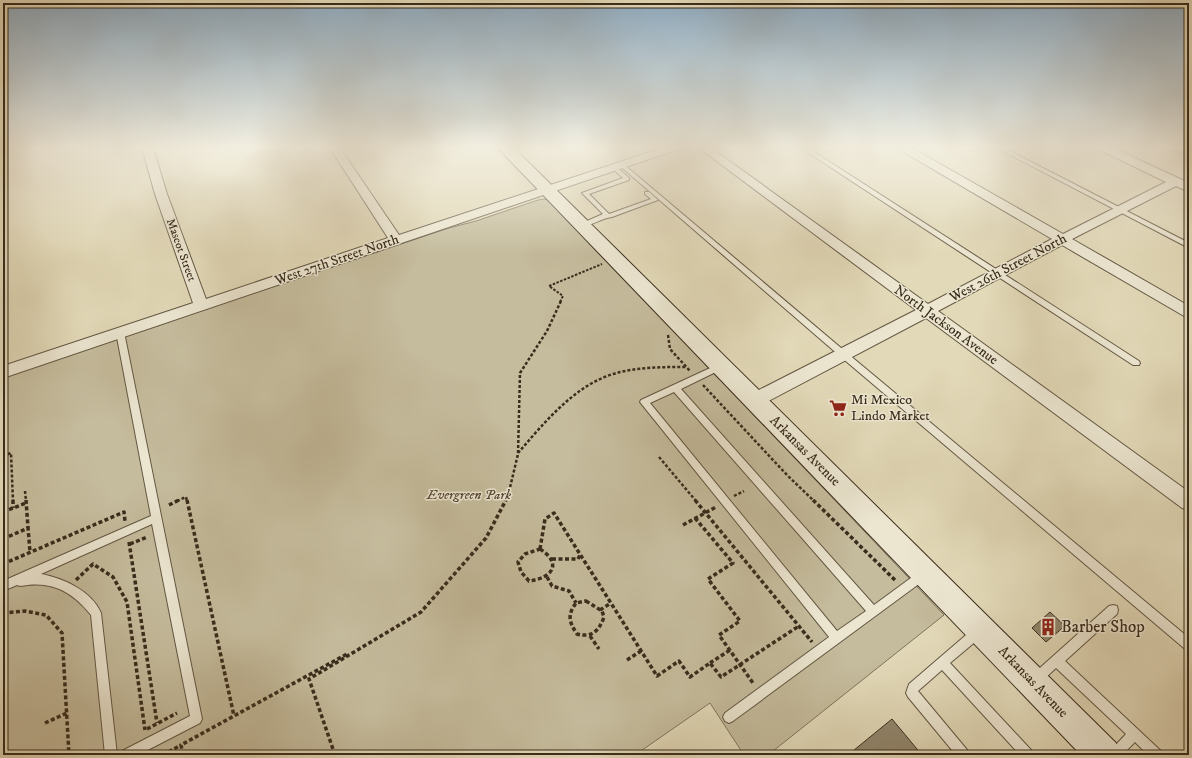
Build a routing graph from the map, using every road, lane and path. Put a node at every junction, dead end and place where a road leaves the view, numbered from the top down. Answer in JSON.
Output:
{"nodes":[{"id":1,"x":158,"y":183,"type":"edge"},
{"id":2,"x":358,"y":183,"type":"edge"},
{"id":3,"x":541,"y":183,"type":"edge"},
{"id":4,"x":564,"y":183,"type":"edge"},
{"id":5,"x":614,"y":183,"type":"edge"},
{"id":6,"x":636,"y":183,"type":"edge"},
{"id":7,"x":639,"y":183,"type":"edge"},
{"id":8,"x":752,"y":183,"type":"edge"},
{"id":9,"x":859,"y":183,"type":"edge"},
{"id":10,"x":966,"y":183,"type":"edge"},
{"id":11,"x":1068,"y":183,"type":"edge"},
{"id":12,"x":1172,"y":183,"type":"edge"},
{"id":13,"x":1178,"y":183,"type":"edge"},
{"id":14,"x":1189,"y":188,"type":"edge"},
{"id":15,"x":547,"y":189,"type":"junction"},
{"id":16,"x":1120,"y":210,"type":"junction"},
{"id":17,"x":607,"y":215,"type":"junction"},
{"id":18,"x":582,"y":224,"type":"junction"},
{"id":19,"x":1063,"y":239,"type":"junction"},
{"id":20,"x":396,"y":240,"type":"junction"},
{"id":21,"x":1189,"y":246,"type":"edge"},
{"id":22,"x":596,"y":258,"type":"dead end"},
{"id":23,"x":998,"y":273,"type":"junction"},
{"id":24,"x":201,"y":305,"type":"junction"},
{"id":25,"x":927,"y":311,"type":"junction"},
{"id":26,"x":1189,"y":312,"type":"edge"},
{"id":27,"x":120,"y":332,"type":"junction"},
{"id":28,"x":668,"y":332,"type":"dead end"},
{"id":29,"x":844,"y":355,"type":"junction"},
{"id":30,"x":1136,"y":363,"type":"dead end"},
{"id":31,"x":722,"y":366,"type":"junction"},
{"id":32,"x":686,"y":367,"type":"junction"},
{"id":33,"x":3,"y":372,"type":"edge"},
{"id":34,"x":696,"y":378,"type":"junction"},
{"id":35,"x":675,"y":388,"type":"junction"},
{"id":36,"x":755,"y":400,"type":"junction"},
{"id":37,"x":518,"y":454,"type":"junction"},
{"id":38,"x":3,"y":456,"type":"edge"},
{"id":39,"x":660,"y":457,"type":"dead end"},
{"id":40,"x":25,"y":491,"type":"dead end"},
{"id":41,"x":744,"y":491,"type":"dead end"},
{"id":42,"x":724,"y":502,"type":"junction"},
{"id":43,"x":1189,"y":502,"type":"edge"},
{"id":44,"x":26,"y":503,"type":"junction"},
{"id":45,"x":169,"y":505,"type":"dead end"},
{"id":46,"x":12,"y":508,"type":"junction"},
{"id":47,"x":3,"y":512,"type":"edge"},
{"id":48,"x":705,"y":512,"type":"junction"},
{"id":49,"x":156,"y":518,"type":"junction"},
{"id":50,"x":695,"y":518,"type":"junction"},
{"id":51,"x":684,"y":525,"type":"dead end"},
{"id":52,"x":28,"y":528,"type":"junction"},
{"id":53,"x":127,"y":531,"type":"junction"},
{"id":54,"x":147,"y":537,"type":"dead end"},
{"id":55,"x":3,"y":539,"type":"edge"},
{"id":56,"x":130,"y":544,"type":"junction"},
{"id":57,"x":540,"y":549,"type":"junction"},
{"id":58,"x":30,"y":552,"type":"junction"},
{"id":59,"x":580,"y":555,"type":"junction"},
{"id":60,"x":552,"y":559,"type":"junction"},
{"id":61,"x":3,"y":564,"type":"edge"},
{"id":62,"x":925,"y":573,"type":"junction"},
{"id":63,"x":547,"y":577,"type":"junction"},
{"id":64,"x":7,"y":584,"type":"edge"},
{"id":65,"x":68,"y":589,"type":"junction"},
{"id":66,"x":904,"y":589,"type":"junction"},
{"id":67,"x":576,"y":603,"type":"junction"},
{"id":68,"x":611,"y":603,"type":"junction"},
{"id":69,"x":600,"y":610,"type":"junction"},
{"id":70,"x":1113,"y":610,"type":"dead end"},
{"id":71,"x":873,"y":611,"type":"junction"},
{"id":72,"x":3,"y":613,"type":"edge"},
{"id":73,"x":799,"y":626,"type":"junction"},
{"id":74,"x":981,"y":630,"type":"junction"},
{"id":75,"x":384,"y":634,"type":"junction"},
{"id":76,"x":590,"y":636,"type":"junction"},
{"id":77,"x":836,"y":638,"type":"junction"},
{"id":78,"x":1189,"y":645,"type":"edge"},
{"id":79,"x":599,"y":648,"type":"dead end"},
{"id":80,"x":730,"y":650,"type":"junction"},
{"id":81,"x":641,"y":651,"type":"junction"},
{"id":82,"x":819,"y":651,"type":"junction"},
{"id":83,"x":627,"y":660,"type":"dead end"},
{"id":84,"x":1057,"y":661,"type":"junction"},
{"id":85,"x":942,"y":662,"type":"junction"},
{"id":86,"x":710,"y":663,"type":"junction"},
{"id":87,"x":740,"y":665,"type":"junction"},
{"id":88,"x":753,"y":682,"type":"dead end"},
{"id":89,"x":1032,"y":682,"type":"junction"},
{"id":90,"x":67,"y":713,"type":"junction"},
{"id":91,"x":177,"y":713,"type":"dead end"},
{"id":92,"x":234,"y":716,"type":"junction"},
{"id":93,"x":728,"y":717,"type":"dead end"},
{"id":94,"x":45,"y":723,"type":"dead end"},
{"id":95,"x":157,"y":723,"type":"junction"},
{"id":96,"x":145,"y":730,"type":"junction"},
{"id":97,"x":139,"y":733,"type":"dead end"},
{"id":98,"x":1135,"y":734,"type":"junction"},
{"id":99,"x":181,"y":745,"type":"junction"},
{"id":100,"x":69,"y":755,"type":"edge"},
{"id":101,"x":111,"y":755,"type":"edge"},
{"id":102,"x":126,"y":755,"type":"edge"},
{"id":103,"x":163,"y":755,"type":"edge"},
{"id":104,"x":183,"y":755,"type":"edge"},
{"id":105,"x":335,"y":755,"type":"edge"},
{"id":106,"x":964,"y":755,"type":"edge"},
{"id":107,"x":1028,"y":755,"type":"edge"},
{"id":108,"x":1104,"y":755,"type":"edge"},
{"id":109,"x":1114,"y":755,"type":"edge"},
{"id":110,"x":1157,"y":755,"type":"edge"}],
"edges":[{"from":1,"to":24,"type":"street","name":"Mascot Street"},
{"from":2,"to":20,"type":"street"},
{"from":3,"to":15,"type":"street","name":"Arkansas Avenue"},
{"from":4,"to":15,"type":"street","name":"West 27th Street North"},
{"from":5,"to":17,"type":"lane"},
{"from":6,"to":17,"type":"lane"},
{"from":7,"to":29,"type":"lane"},
{"from":8,"to":25,"type":"street","name":"North Jackson Avenue"},
{"from":9,"to":23,"type":"lane"},
{"from":10,"to":19,"type":"street"},
{"from":11,"to":16,"type":"lane"},
{"from":12,"to":16,"type":"street","name":"West 26th Street North"},
{"from":13,"to":14,"type":"street"},
{"from":15,"to":18,"type":"street","name":"Arkansas Avenue"},
{"from":15,"to":20,"type":"street","name":"West 27th Street North"},
{"from":16,"to":19,"type":"street","name":"West 26th Street North"},
{"from":16,"to":21,"type":"lane"},
{"from":17,"to":18,"type":"lane"},
{"from":18,"to":31,"type":"street","name":"Arkansas Avenue"},
{"from":19,"to":23,"type":"street","name":"West 26th Street North"},
{"from":19,"to":26,"type":"street"},
{"from":20,"to":24,"type":"street","name":"West 27th Street North"},
{"from":22,"to":37,"type":"path"},
{"from":23,"to":25,"type":"street","name":"West 26th Street North"},
{"from":23,"to":30,"type":"lane"},
{"from":24,"to":27,"type":"street","name":"West 27th Street North"},
{"from":25,"to":29,"type":"street","name":"West 26th Street North"},
{"from":25,"to":43,"type":"street","name":"North Jackson Avenue"},
{"from":27,"to":33,"type":"street","name":"West 27th Street North"},
{"from":27,"to":49,"type":"lane"},
{"from":28,"to":32,"type":"path"},
{"from":29,"to":36,"type":"street","name":"West 26th Street North"},
{"from":29,"to":78,"type":"lane"},
{"from":31,"to":34,"type":"lane"},
{"from":31,"to":36,"type":"street","name":"Arkansas Avenue"},
{"from":32,"to":34,"type":"path"},
{"from":32,"to":37,"type":"path"},
{"from":34,"to":35,"type":"lane"},
{"from":34,"to":66,"type":"path"},
{"from":35,"to":42,"type":"lane"},
{"from":35,"to":71,"type":"lane"},
{"from":36,"to":62,"type":"street","name":"Arkansas Avenue"},
{"from":37,"to":75,"type":"path"},
{"from":38,"to":46,"type":"path"},
{"from":39,"to":48,"type":"path"},
{"from":40,"to":44,"type":"path"},
{"from":41,"to":42,"type":"path"},
{"from":42,"to":48,"type":"path"},
{"from":42,"to":77,"type":"lane"},
{"from":44,"to":46,"type":"path"},
{"from":44,"to":52,"type":"path"},
{"from":45,"to":92,"type":"path"},
{"from":46,"to":47,"type":"path"},
{"from":48,"to":50,"type":"path"},
{"from":48,"to":73,"type":"path"},
{"from":49,"to":53,"type":"lane"},
{"from":49,"to":102,"type":"lane"},
{"from":50,"to":51,"type":"path"},
{"from":50,"to":80,"type":"path"},
{"from":52,"to":55,"type":"path"},
{"from":52,"to":58,"type":"path"},
{"from":53,"to":56,"type":"path"},
{"from":53,"to":58,"type":"path"},
{"from":53,"to":64,"type":"lane"},
{"from":54,"to":56,"type":"path"},
{"from":56,"to":95,"type":"path"},
{"from":57,"to":59,"type":"path"},
{"from":57,"to":60,"type":"path"},
{"from":57,"to":63,"type":"path"},
{"from":58,"to":61,"type":"path"},
{"from":59,"to":60,"type":"path"},
{"from":59,"to":68,"type":"path"},
{"from":60,"to":63,"type":"path"},
{"from":62,"to":66,"type":"lane"},
{"from":62,"to":74,"type":"street","name":"Arkansas Avenue"},
{"from":63,"to":67,"type":"path"},
{"from":64,"to":65,"type":"lane"},
{"from":65,"to":96,"type":"path"},
{"from":65,"to":101,"type":"lane"},
{"from":66,"to":71,"type":"lane"},
{"from":67,"to":69,"type":"path"},
{"from":67,"to":76,"type":"path"},
{"from":68,"to":69,"type":"path"},
{"from":68,"to":81,"type":"path"},
{"from":69,"to":76,"type":"path"},
{"from":70,"to":84,"type":"lane"},
{"from":71,"to":77,"type":"lane"},
{"from":72,"to":90,"type":"path"},
{"from":73,"to":82,"type":"path"},
{"from":73,"to":87,"type":"path"},
{"from":74,"to":85,"type":"lane"},
{"from":74,"to":89,"type":"street","name":"Arkansas Avenue"},
{"from":75,"to":92,"type":"path"},
{"from":75,"to":105,"type":"path"},
{"from":76,"to":79,"type":"path"},
{"from":77,"to":82,"type":"lane"},
{"from":80,"to":86,"type":"path"},
{"from":80,"to":87,"type":"path"},
{"from":81,"to":83,"type":"path"},
{"from":81,"to":86,"type":"path"},
{"from":82,"to":93,"type":"lane"},
{"from":84,"to":89,"type":"lane"},
{"from":84,"to":98,"type":"lane"},
{"from":85,"to":106,"type":"lane"},
{"from":85,"to":107,"type":"lane"},
{"from":86,"to":87,"type":"path"},
{"from":87,"to":88,"type":"path"},
{"from":89,"to":108,"type":"street","name":"Arkansas Avenue"},
{"from":90,"to":94,"type":"path"},
{"from":90,"to":100,"type":"path"},
{"from":91,"to":95,"type":"path"},
{"from":92,"to":99,"type":"path"},
{"from":95,"to":96,"type":"path"},
{"from":96,"to":97,"type":"path"},
{"from":98,"to":109,"type":"lane"},
{"from":98,"to":110,"type":"lane"},
{"from":99,"to":103,"type":"path"},
{"from":99,"to":104,"type":"path"}]}
